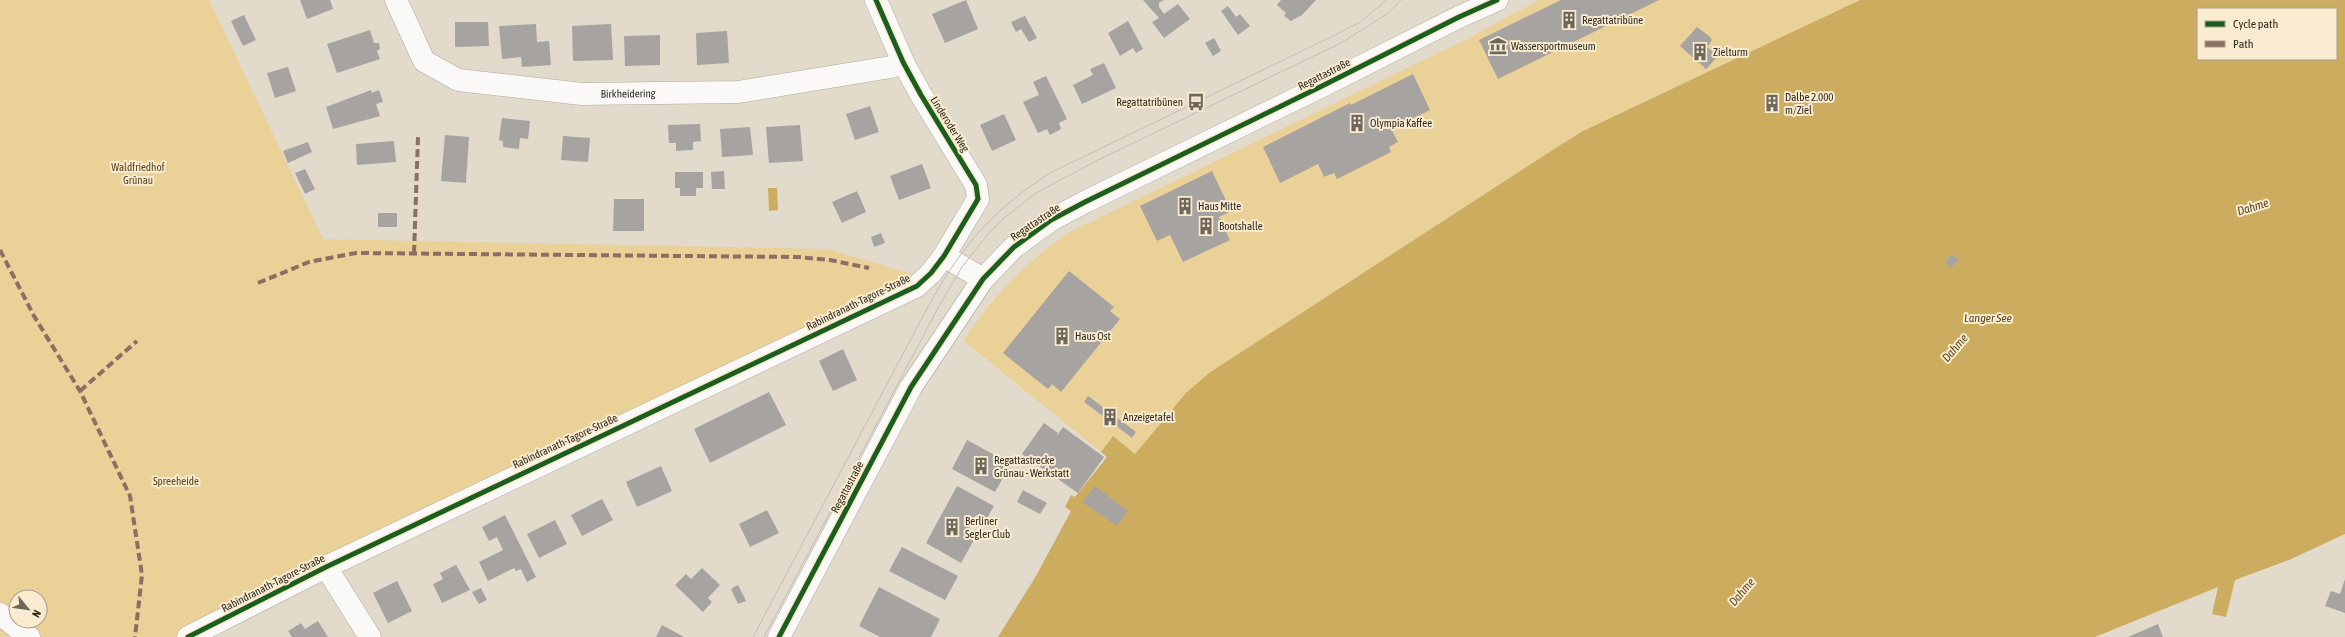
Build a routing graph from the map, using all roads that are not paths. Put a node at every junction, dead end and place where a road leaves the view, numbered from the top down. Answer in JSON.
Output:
{"nodes":[{"id":1,"x":396,"y":0,"type":"edge"},
{"id":2,"x":876,"y":0,"type":"edge"},
{"id":3,"x":1486,"y":2,"type":"edge"},
{"id":4,"x":903,"y":62,"type":"junction"},
{"id":5,"x":944,"y":256,"type":"junction"},
{"id":6,"x":983,"y":279,"type":"junction"},
{"id":7,"x":326,"y":567,"type":"junction"},
{"id":8,"x":0,"y":614,"type":"edge"},
{"id":9,"x":29,"y":637,"type":"edge"},
{"id":10,"x":188,"y":637,"type":"edge"},
{"id":11,"x":370,"y":637,"type":"edge"},
{"id":12,"x":780,"y":637,"type":"edge"}],
"edges":[{"from":1,"to":4,"type":"street","name":"Birkheidering"},
{"from":2,"to":4,"type":"street","name":"Linderoder Weg"},
{"from":3,"to":6,"type":"street","name":"Regattastraße"},
{"from":4,"to":5,"type":"street","name":"Linderoder Weg"},
{"from":5,"to":6,"type":"street"},
{"from":5,"to":7,"type":"street","name":"Rabindranath-Tagore-Straße"},
{"from":6,"to":12,"type":"street","name":"Regattastraße"},
{"from":7,"to":10,"type":"street","name":"Rabindranath-Tagore-Straße"},
{"from":7,"to":11,"type":"street"},
{"from":8,"to":9,"type":"street"}]}
